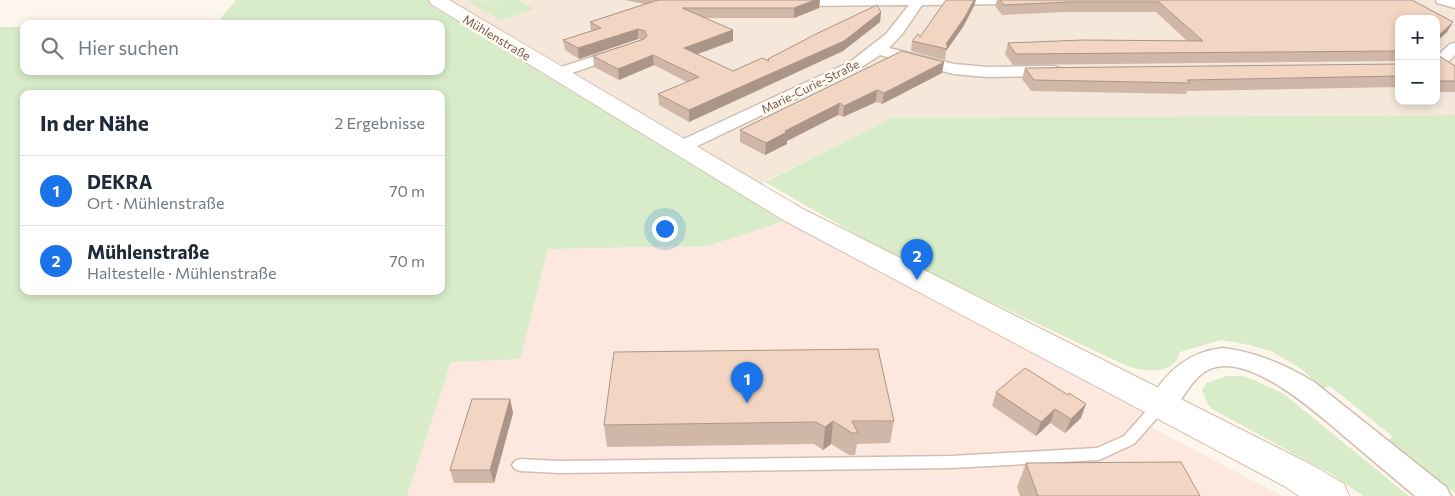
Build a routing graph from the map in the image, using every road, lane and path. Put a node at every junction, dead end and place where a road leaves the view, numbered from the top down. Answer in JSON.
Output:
{"nodes":[{"id":1,"x":437,"y":0,"type":"edge"},
{"id":2,"x":918,"y":0,"type":"edge"},
{"id":3,"x":1027,"y":0,"type":"edge"},
{"id":4,"x":1442,"y":0,"type":"edge"},
{"id":5,"x":775,"y":2,"type":"edge"},
{"id":6,"x":1455,"y":4,"type":"edge"},
{"id":7,"x":1455,"y":47,"type":"edge"},
{"id":8,"x":630,"y":48,"type":"edge"},
{"id":9,"x":880,"y":50,"type":"junction"},
{"id":10,"x":1440,"y":62,"type":"edge"},
{"id":11,"x":1073,"y":71,"type":"edge"},
{"id":12,"x":557,"y":74,"type":"junction"},
{"id":13,"x":681,"y":148,"type":"junction"},
{"id":14,"x":1161,"y":404,"type":"junction"},
{"id":15,"x":520,"y":465,"type":"dead end"},
{"id":16,"x":1330,"y":496,"type":"edge"},
{"id":17,"x":1436,"y":496,"type":"edge"}],
"edges":[{"from":1,"to":12,"type":"street","name":"Mühlenstraße"},
{"from":2,"to":3,"type":"street"},
{"from":2,"to":5,"type":"street"},
{"from":2,"to":9,"type":"street","name":"Marie-Curie-Straße"},
{"from":4,"to":6,"type":"street"},
{"from":7,"to":10,"type":"street"},
{"from":8,"to":12,"type":"street"},
{"from":9,"to":11,"type":"street"},
{"from":9,"to":13,"type":"street","name":"Marie-Curie-Straße"},
{"from":12,"to":13,"type":"street","name":"Mühlenstraße"},
{"from":13,"to":14,"type":"street","name":"Mühlenstraße"},
{"from":14,"to":15,"type":"lane"},
{"from":14,"to":16,"type":"street","name":"Mühlenstraße"},
{"from":14,"to":17,"type":"street"}]}
